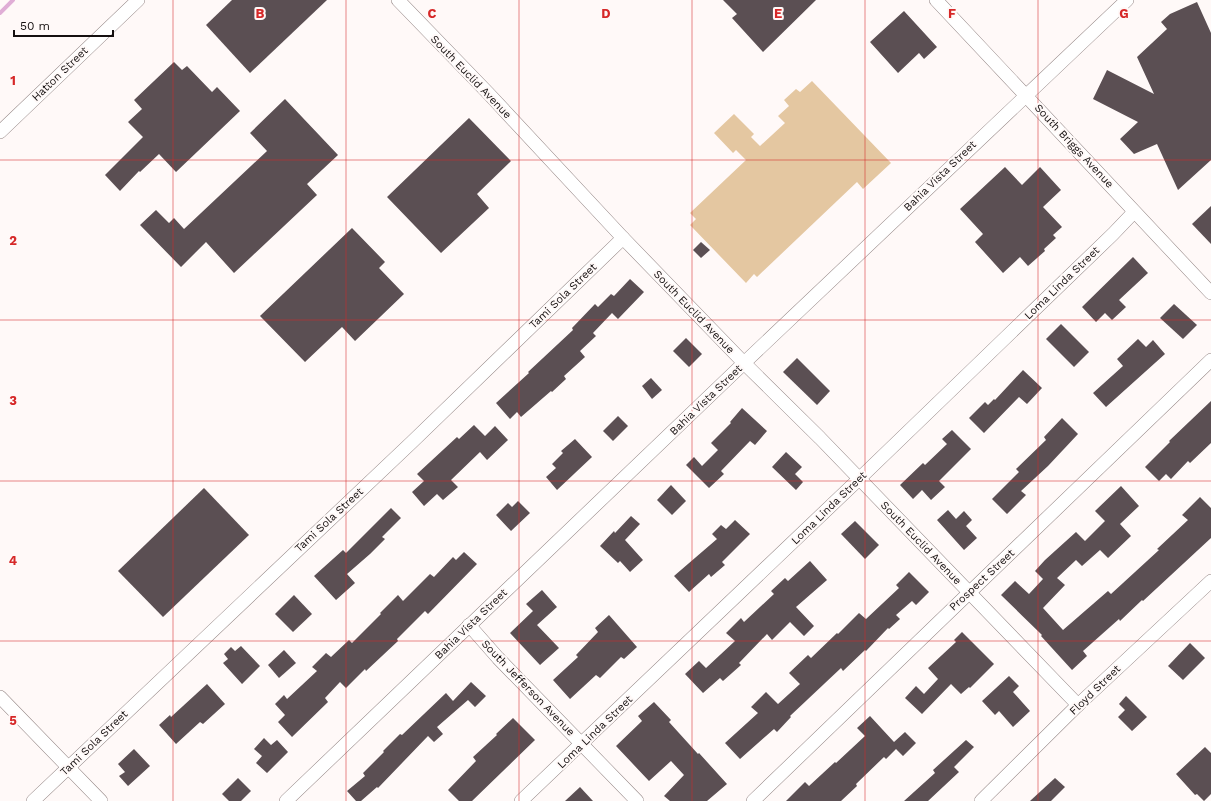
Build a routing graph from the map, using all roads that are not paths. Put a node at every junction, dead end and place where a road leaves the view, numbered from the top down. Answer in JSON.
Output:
{"nodes":[{"id":1,"x":138,"y":0,"type":"edge"},
{"id":2,"x":398,"y":0,"type":"edge"},
{"id":3,"x":936,"y":0,"type":"edge"},
{"id":4,"x":1127,"y":0,"type":"edge"},
{"id":5,"x":1026,"y":94,"type":"junction"},
{"id":6,"x":0,"y":132,"type":"edge"},
{"id":7,"x":1134,"y":212,"type":"junction"},
{"id":8,"x":623,"y":238,"type":"junction"},
{"id":9,"x":1211,"y":293,"type":"edge"},
{"id":10,"x":1211,"y":360,"type":"edge"},
{"id":11,"x":744,"y":364,"type":"junction"},
{"id":12,"x":859,"y":479,"type":"junction"},
{"id":13,"x":1211,"y":581,"type":"edge"},
{"id":14,"x":969,"y":592,"type":"junction"},
{"id":15,"x":469,"y":625,"type":"junction"},
{"id":16,"x":0,"y":698,"type":"edge"},
{"id":17,"x":1078,"y":705,"type":"junction"},
{"id":18,"x":582,"y":744,"type":"junction"},
{"id":19,"x":68,"y":768,"type":"junction"},
{"id":20,"x":34,"y":801,"type":"edge"},
{"id":21,"x":101,"y":801,"type":"edge"},
{"id":22,"x":286,"y":801,"type":"edge"},
{"id":23,"x":521,"y":801,"type":"edge"},
{"id":24,"x":637,"y":801,"type":"edge"},
{"id":25,"x":753,"y":801,"type":"edge"},
{"id":26,"x":981,"y":801,"type":"edge"}],
"edges":[{"from":1,"to":6,"type":"street","name":"Hatton Street"},
{"from":2,"to":8,"type":"street","name":"South Euclid Avenue"},
{"from":3,"to":5,"type":"street","name":"South Briggs Avenue"},
{"from":4,"to":5,"type":"street","name":"Bahia Vista Street"},
{"from":5,"to":7,"type":"street","name":"South Briggs Avenue"},
{"from":5,"to":11,"type":"street","name":"Bahia Vista Street"},
{"from":7,"to":9,"type":"street","name":"South Briggs Avenue"},
{"from":7,"to":12,"type":"street","name":"Loma Linda Street"},
{"from":8,"to":11,"type":"street","name":"South Euclid Avenue"},
{"from":8,"to":19,"type":"street","name":"Tami Sola Street"},
{"from":10,"to":14,"type":"street","name":"Prospect Street"},
{"from":11,"to":12,"type":"street","name":"South Euclid Avenue"},
{"from":11,"to":15,"type":"street","name":"Bahia Vista Street"},
{"from":12,"to":14,"type":"street","name":"South Euclid Avenue"},
{"from":12,"to":18,"type":"street","name":"Loma Linda Street"},
{"from":13,"to":17,"type":"street","name":"Floyd Street"},
{"from":14,"to":17,"type":"street","name":"South Euclid Avenue"},
{"from":14,"to":25,"type":"street","name":"Prospect Street"},
{"from":15,"to":18,"type":"street","name":"South Jefferson Avenue"},
{"from":15,"to":22,"type":"street","name":"Bahia Vista Street"},
{"from":16,"to":19,"type":"street"},
{"from":17,"to":26,"type":"street","name":"Floyd Street"},
{"from":18,"to":23,"type":"street","name":"Loma Linda Street"},
{"from":18,"to":24,"type":"street","name":"South Jefferson Avenue"},
{"from":19,"to":20,"type":"street","name":"Tami Sola Street"},
{"from":19,"to":21,"type":"street"}]}
